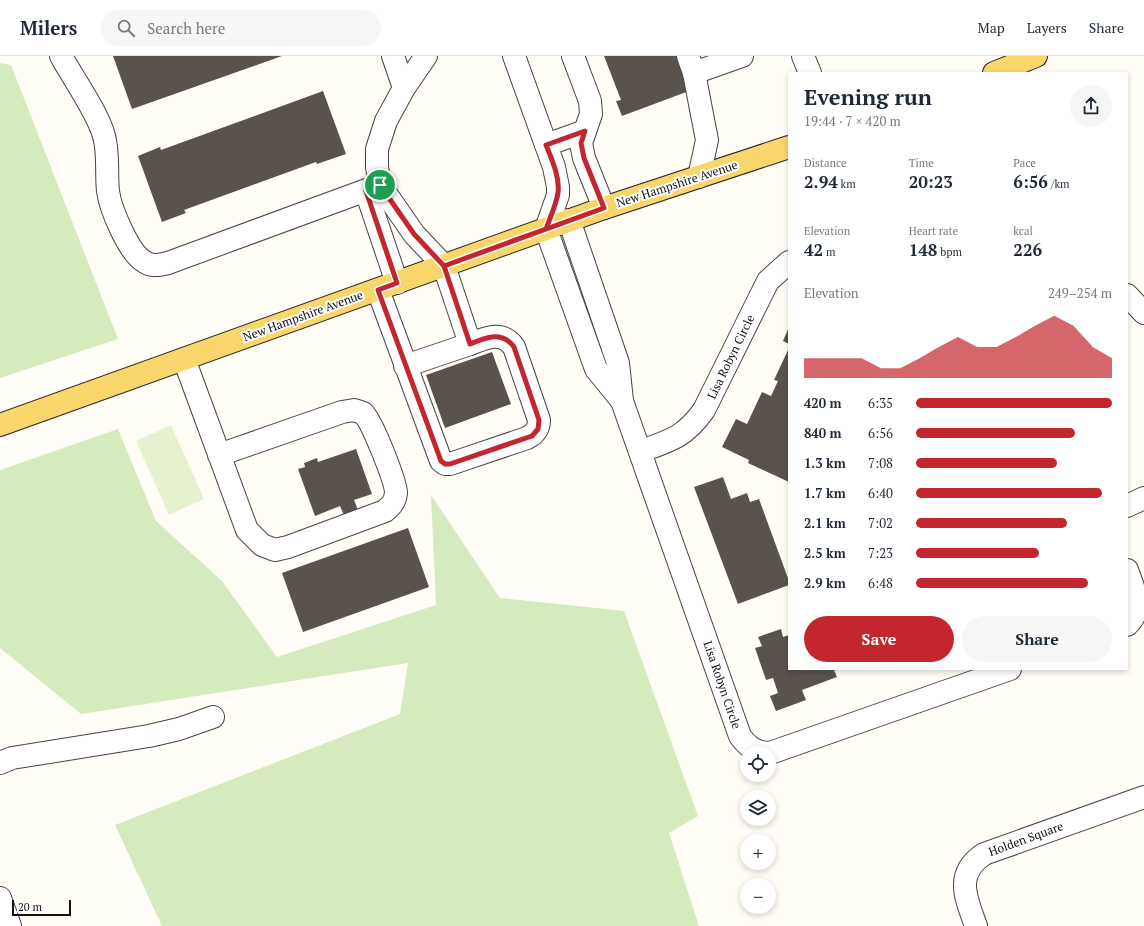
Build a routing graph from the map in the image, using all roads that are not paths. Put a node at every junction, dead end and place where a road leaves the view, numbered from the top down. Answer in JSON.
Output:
{"nodes":[{"id":1,"x":61,"y":56,"type":"edge"},
{"id":2,"x":393,"y":56,"type":"edge"},
{"id":3,"x":426,"y":56,"type":"edge"},
{"id":4,"x":514,"y":56,"type":"edge"},
{"id":5,"x":573,"y":56,"type":"edge"},
{"id":6,"x":742,"y":56,"type":"edge"},
{"id":7,"x":804,"y":56,"type":"edge"},
{"id":8,"x":1036,"y":56,"type":"edge"},
{"id":9,"x":691,"y":65,"type":"edge"},
{"id":10,"x":1003,"y":71,"type":"edge"},
{"id":11,"x":810,"y":72,"type":"edge"},
{"id":12,"x":404,"y":88,"type":"junction"},
{"id":13,"x":585,"y":131,"type":"junction"},
{"id":14,"x":546,"y":145,"type":"junction"},
{"id":15,"x":788,"y":147,"type":"edge"},
{"id":16,"x":700,"y":177,"type":"junction"},
{"id":17,"x":373,"y":188,"type":"junction"},
{"id":18,"x":604,"y":208,"type":"junction"},
{"id":19,"x":569,"y":220,"type":"junction"},
{"id":20,"x":546,"y":229,"type":"junction"},
{"id":21,"x":788,"y":263,"type":"edge"},
{"id":22,"x":444,"y":266,"type":"junction"},
{"id":23,"x":387,"y":286,"type":"junction"},
{"id":24,"x":1128,"y":296,"type":"edge"},
{"id":25,"x":1144,"y":313,"type":"edge"},
{"id":26,"x":470,"y":344,"type":"junction"},
{"id":27,"x":184,"y":359,"type":"junction"},
{"id":28,"x":405,"y":366,"type":"junction"},
{"id":29,"x":622,"y":401,"type":"junction"},
{"id":30,"x":0,"y":425,"type":"edge"},
{"id":31,"x":641,"y":451,"type":"junction"},
{"id":32,"x":219,"y":455,"type":"junction"},
{"id":33,"x":1144,"y":498,"type":"edge"},
{"id":34,"x":1128,"y":506,"type":"edge"},
{"id":35,"x":1128,"y":573,"type":"edge"},
{"id":36,"x":1128,"y":624,"type":"edge"},
{"id":37,"x":1007,"y":670,"type":"edge"},
{"id":38,"x":213,"y":717,"type":"dead end"},
{"id":39,"x":0,"y":763,"type":"edge"},
{"id":40,"x":1144,"y":796,"type":"edge"},
{"id":41,"x":0,"y":898,"type":"edge"},
{"id":42,"x":10,"y":926,"type":"edge"},
{"id":43,"x":976,"y":926,"type":"edge"}],
"edges":[{"from":1,"to":17,"type":"street"},
{"from":2,"to":12,"type":"street"},
{"from":3,"to":12,"type":"street"},
{"from":4,"to":14,"type":"street"},
{"from":5,"to":13,"type":"street"},
{"from":6,"to":9,"type":"street"},
{"from":7,"to":11,"type":"street"},
{"from":8,"to":10,"type":"main road"},
{"from":9,"to":16,"type":"street"},
{"from":12,"to":17,"type":"street"},
{"from":13,"to":14,"type":"street"},
{"from":13,"to":18,"type":"street"},
{"from":14,"to":20,"type":"street"},
{"from":15,"to":16,"type":"main road","name":"New Hampshire Avenue"},
{"from":16,"to":18,"type":"main road","name":"New Hampshire Avenue"},
{"from":17,"to":22,"type":"street"},
{"from":17,"to":23,"type":"street"},
{"from":18,"to":19,"type":"main road","name":"New Hampshire Avenue"},
{"from":19,"to":20,"type":"main road","name":"New Hampshire Avenue"},
{"from":19,"to":29,"type":"street","name":"Lisa Robyn Circle"},
{"from":20,"to":22,"type":"main road","name":"New Hampshire Avenue"},
{"from":20,"to":29,"type":"street","name":"Lisa Robyn Circle"},
{"from":21,"to":31,"type":"street","name":"Lisa Robyn Circle"},
{"from":22,"to":23,"type":"main road","name":"New Hampshire Avenue"},
{"from":22,"to":26,"type":"street"},
{"from":23,"to":27,"type":"main road","name":"New Hampshire Avenue"},
{"from":23,"to":28,"type":"street"},
{"from":24,"to":25,"type":"street"},
{"from":26,"to":28,"type":"street"},
{"from":26,"to":28,"type":"street"},
{"from":27,"to":30,"type":"main road","name":"New Hampshire Avenue"},
{"from":27,"to":32,"type":"street"},
{"from":29,"to":31,"type":"street","name":"Lisa Robyn Circle"},
{"from":31,"to":37,"type":"street","name":"Lisa Robyn Circle"},
{"from":32,"to":32,"type":"street"},
{"from":33,"to":34,"type":"street"},
{"from":35,"to":36,"type":"street"},
{"from":38,"to":39,"type":"street"},
{"from":40,"to":43,"type":"street","name":"Holden Square"},
{"from":41,"to":42,"type":"street"}]}
